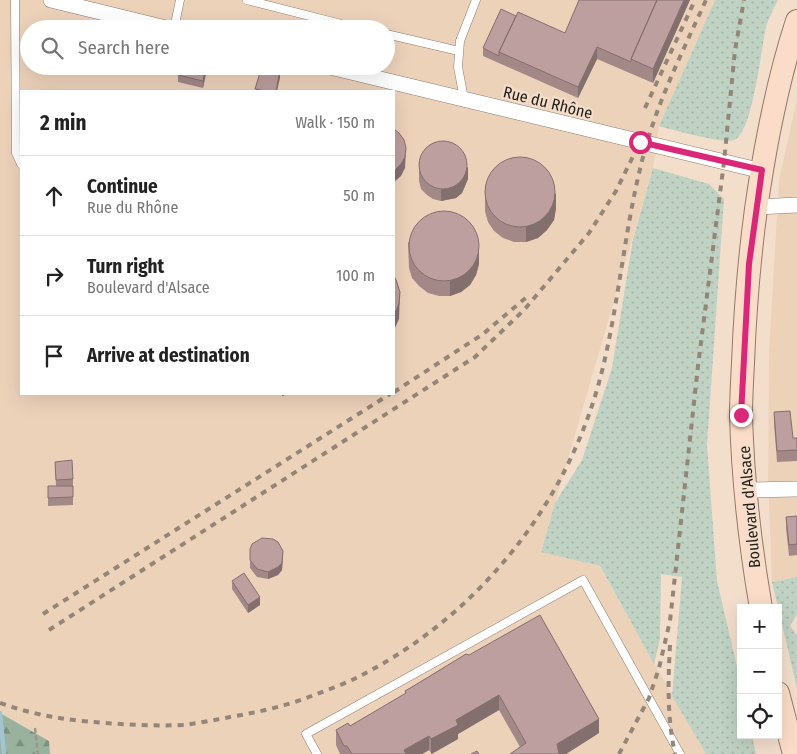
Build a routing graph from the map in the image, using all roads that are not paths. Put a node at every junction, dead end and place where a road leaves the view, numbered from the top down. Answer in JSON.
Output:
{"nodes":[{"id":1,"x":15,"y":0,"type":"edge"},
{"id":2,"x":51,"y":0,"type":"edge"},
{"id":3,"x":180,"y":0,"type":"edge"},
{"id":4,"x":247,"y":0,"type":"edge"},
{"id":5,"x":476,"y":0,"type":"edge"},
{"id":6,"x":76,"y":3,"type":"edge"},
{"id":7,"x":139,"y":20,"type":"edge"},
{"id":8,"x":174,"y":20,"type":"edge"},
{"id":9,"x":326,"y":20,"type":"edge"},
{"id":10,"x":797,"y":21,"type":"edge"},
{"id":11,"x":395,"y":36,"type":"edge"},
{"id":12,"x":459,"y":51,"type":"junction"},
{"id":13,"x":364,"y":75,"type":"edge"},
{"id":14,"x":464,"y":99,"type":"junction"},
{"id":15,"x":20,"y":162,"type":"edge"},
{"id":16,"x":762,"y":170,"type":"junction"},
{"id":17,"x":797,"y":205,"type":"edge"},
{"id":18,"x":757,"y":207,"type":"junction"},
{"id":19,"x":797,"y":489,"type":"edge"},
{"id":20,"x":745,"y":490,"type":"junction"},
{"id":21,"x":760,"y":604,"type":"edge"},
{"id":22,"x":782,"y":709,"type":"edge"},
{"id":23,"x":316,"y":754,"type":"edge"},
{"id":24,"x":680,"y":754,"type":"edge"},
{"id":25,"x":794,"y":754,"type":"edge"}],
"edges":[{"from":1,"to":15,"type":"lane"},
{"from":2,"to":6,"type":"street"},
{"from":3,"to":8,"type":"lane"},
{"from":4,"to":9,"type":"lane"},
{"from":5,"to":12,"type":"lane"},
{"from":6,"to":7,"type":"street"},
{"from":10,"to":16,"type":"street","name":"Boulevard d'Alsace"},
{"from":11,"to":12,"type":"lane"},
{"from":12,"to":14,"type":"lane"},
{"from":13,"to":14,"type":"street","name":"Rue du Rhône"},
{"from":14,"to":16,"type":"street","name":"Rue du Rhône"},
{"from":16,"to":18,"type":"street","name":"Boulevard d'Alsace"},
{"from":17,"to":18,"type":"street"},
{"from":18,"to":20,"type":"street","name":"Boulevard d'Alsace"},
{"from":19,"to":20,"type":"street"},
{"from":20,"to":21,"type":"street","name":"Boulevard d'Alsace"},
{"from":22,"to":25,"type":"street"},
{"from":23,"to":24,"type":"lane"}]}
